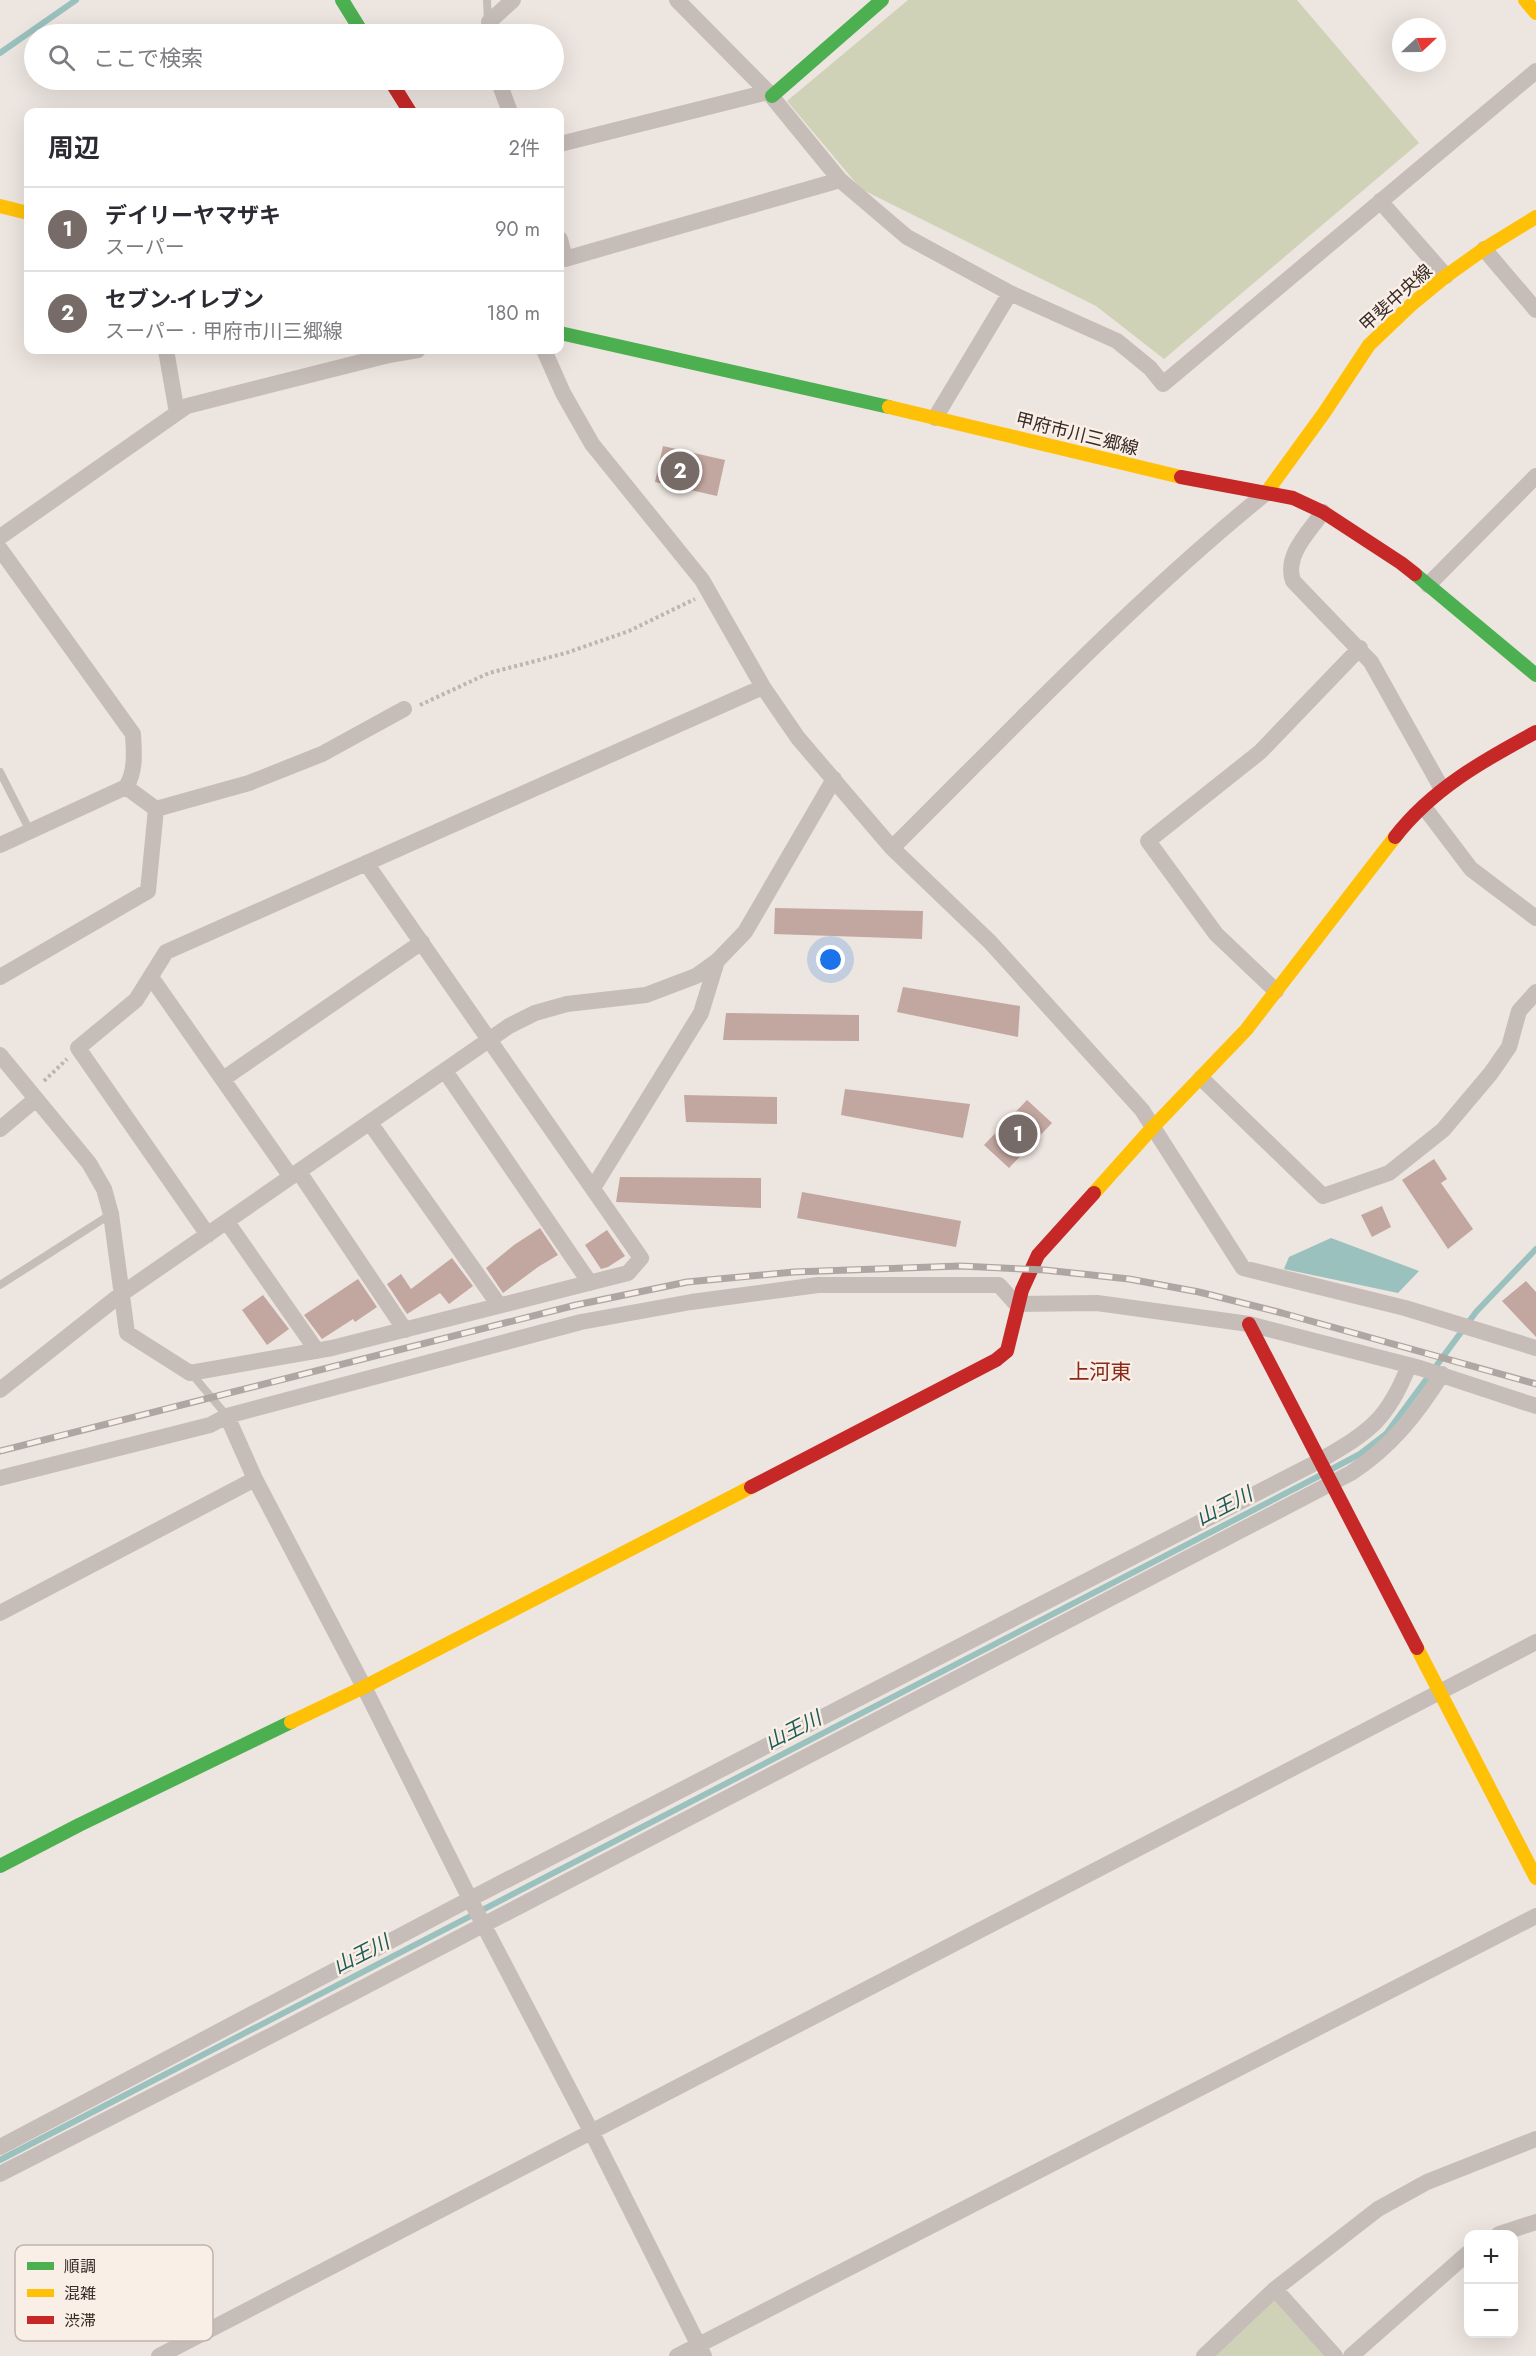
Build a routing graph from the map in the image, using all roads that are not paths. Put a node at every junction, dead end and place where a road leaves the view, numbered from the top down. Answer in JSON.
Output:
{"nodes":[{"id":1,"x":342,"y":0,"type":"edge"},
{"id":2,"x":487,"y":0,"type":"edge"},
{"id":3,"x":513,"y":0,"type":"edge"},
{"id":4,"x":677,"y":0,"type":"edge"},
{"id":5,"x":1525,"y":0,"type":"edge"},
{"id":6,"x":878,"y":1,"type":"edge"},
{"id":7,"x":1536,"y":13,"type":"edge"},
{"id":8,"x":357,"y":24,"type":"edge"},
{"id":9,"x":489,"y":24,"type":"edge"},
{"id":10,"x":492,"y":24,"type":"edge"},
{"id":11,"x":1536,"y":71,"type":"edge"},
{"id":12,"x":396,"y":90,"type":"edge"},
{"id":13,"x":502,"y":90,"type":"edge"},
{"id":14,"x":770,"y":94,"type":"junction"},
{"id":15,"x":408,"y":108,"type":"edge"},
{"id":16,"x":508,"y":108,"type":"edge"},
{"id":17,"x":564,"y":143,"type":"edge"},
{"id":18,"x":840,"y":180,"type":"junction"},
{"id":19,"x":1380,"y":201,"type":"junction"},
{"id":20,"x":0,"y":206,"type":"edge"},
{"id":21,"x":24,"y":212,"type":"edge"},
{"id":22,"x":1536,"y":217,"type":"edge"},
{"id":23,"x":1484,"y":249,"type":"junction"},
{"id":24,"x":564,"y":255,"type":"edge"},
{"id":25,"x":1446,"y":276,"type":"junction"},
{"id":26,"x":1010,"y":294,"type":"junction"},
{"id":27,"x":1536,"y":310,"type":"edge"},
{"id":28,"x":564,"y":334,"type":"edge"},
{"id":29,"x":167,"y":354,"type":"edge"},
{"id":30,"x":395,"y":354,"type":"edge"},
{"id":31,"x":546,"y":354,"type":"edge"},
{"id":32,"x":177,"y":413,"type":"junction"},
{"id":33,"x":935,"y":418,"type":"junction"},
{"id":34,"x":1536,"y":476,"type":"edge"},
{"id":35,"x":1266,"y":493,"type":"junction"},
{"id":36,"x":1323,"y":512,"type":"junction"},
{"id":37,"x":0,"y":537,"type":"edge"},
{"id":38,"x":0,"y":549,"type":"edge"},
{"id":39,"x":1428,"y":585,"type":"junction"},
{"id":40,"x":1360,"y":648,"type":"junction"},
{"id":41,"x":1536,"y":675,"type":"edge"},
{"id":42,"x":763,"y":687,"type":"junction"},
{"id":43,"x":404,"y":709,"type":"road end"},
{"id":44,"x":1536,"y":732,"type":"edge"},
{"id":45,"x":0,"y":772,"type":"edge"},
{"id":46,"x":834,"y":779,"type":"junction"},
{"id":47,"x":126,"y":787,"type":"junction"},
{"id":48,"x":1442,"y":789,"type":"junction"},
{"id":49,"x":1424,"y":807,"type":"junction"},
{"id":50,"x":156,"y":809,"type":"junction"},
{"id":51,"x":30,"y":831,"type":"junction"},
{"id":52,"x":0,"y":844,"type":"edge"},
{"id":53,"x":892,"y":848,"type":"junction"},
{"id":54,"x":366,"y":862,"type":"junction"},
{"id":55,"x":1536,"y":918,"type":"edge"},
{"id":56,"x":422,"y":942,"type":"junction"},
{"id":57,"x":717,"y":961,"type":"junction"},
{"id":58,"x":0,"y":977,"type":"edge"},
{"id":59,"x":151,"y":977,"type":"junction"},
{"id":60,"x":1276,"y":991,"type":"junction"},
{"id":61,"x":1536,"y":992,"type":"edge"},
{"id":62,"x":490,"y":1039,"type":"junction"},
{"id":63,"x":0,"y":1055,"type":"edge"},
{"id":64,"x":445,"y":1071,"type":"junction"},
{"id":65,"x":1200,"y":1078,"type":"junction"},
{"id":66,"x":223,"y":1079,"type":"junction"},
{"id":67,"x":34,"y":1097,"type":"junction"},
{"id":68,"x":370,"y":1123,"type":"junction"},
{"id":69,"x":1153,"y":1127,"type":"junction"},
{"id":70,"x":0,"y":1129,"type":"edge"},
{"id":71,"x":295,"y":1175,"type":"junction"},
{"id":72,"x":593,"y":1188,"type":"junction"},
{"id":73,"x":111,"y":1214,"type":"junction"},
{"id":74,"x":227,"y":1222,"type":"junction"},
{"id":75,"x":208,"y":1235,"type":"junction"},
{"id":76,"x":590,"y":1283,"type":"junction"},
{"id":77,"x":0,"y":1285,"type":"edge"},
{"id":78,"x":120,"y":1296,"type":"junction"},
{"id":79,"x":1016,"y":1304,"type":"junction"},
{"id":80,"x":499,"y":1305,"type":"junction"},
{"id":81,"x":1249,"y":1324,"type":"junction"},
{"id":82,"x":405,"y":1330,"type":"junction"},
{"id":83,"x":1536,"y":1348,"type":"edge"},
{"id":84,"x":317,"y":1350,"type":"junction"},
{"id":85,"x":1427,"y":1370,"type":"junction"},
{"id":86,"x":190,"y":1373,"type":"junction"},
{"id":87,"x":0,"y":1390,"type":"edge"},
{"id":88,"x":1536,"y":1406,"type":"edge"},
{"id":89,"x":227,"y":1416,"type":"junction"},
{"id":90,"x":1319,"y":1461,"type":"junction"},
{"id":91,"x":0,"y":1479,"type":"edge"},
{"id":92,"x":255,"y":1479,"type":"junction"},
{"id":93,"x":1330,"y":1482,"type":"junction"},
{"id":94,"x":0,"y":1613,"type":"edge"},
{"id":95,"x":1536,"y":1641,"type":"edge"},
{"id":96,"x":364,"y":1688,"type":"junction"},
{"id":97,"x":1439,"y":1692,"type":"junction"},
{"id":98,"x":0,"y":1866,"type":"edge"},
{"id":99,"x":1536,"y":1878,"type":"edge"},
{"id":100,"x":477,"y":1912,"type":"junction"},
{"id":101,"x":1536,"y":1916,"type":"edge"},
{"id":102,"x":591,"y":2131,"type":"junction"},
{"id":103,"x":1536,"y":2139,"type":"edge"},
{"id":104,"x":0,"y":2147,"type":"edge"},
{"id":105,"x":0,"y":2174,"type":"edge"},
{"id":106,"x":1536,"y":2222,"type":"edge"},
{"id":107,"x":1513,"y":2230,"type":"edge"},
{"id":108,"x":1464,"y":2257,"type":"edge"},
{"id":109,"x":1275,"y":2289,"type":"junction"},
{"id":110,"x":213,"y":2328,"type":"edge"},
{"id":111,"x":188,"y":2341,"type":"edge"},
{"id":112,"x":701,"y":2350,"type":"edge"},
{"id":113,"x":159,"y":2356,"type":"edge"},
{"id":114,"x":677,"y":2356,"type":"edge"},
{"id":115,"x":1204,"y":2356,"type":"edge"},
{"id":116,"x":1335,"y":2356,"type":"edge"},
{"id":117,"x":1351,"y":2356,"type":"edge"}],
"edges":[{"from":1,"to":8,"type":"street"},
{"from":2,"to":9,"type":"lane"},
{"from":3,"to":10,"type":"street"},
{"from":4,"to":14,"type":"street"},
{"from":5,"to":7,"type":"street"},
{"from":6,"to":14,"type":"street"},
{"from":11,"to":19,"type":"street"},
{"from":12,"to":15,"type":"street"},
{"from":13,"to":16,"type":"street"},
{"from":14,"to":17,"type":"street"},
{"from":14,"to":18,"type":"street"},
{"from":18,"to":24,"type":"street"},
{"from":18,"to":26,"type":"street"},
{"from":19,"to":25,"type":"street"},
{"from":19,"to":26,"type":"street"},
{"from":20,"to":21,"type":"street"},
{"from":22,"to":23,"type":"street","name":"甲斐中央線"},
{"from":23,"to":25,"type":"street","name":"甲斐中央線"},
{"from":23,"to":27,"type":"street"},
{"from":25,"to":35,"type":"street","name":"甲斐中央線"},
{"from":26,"to":33,"type":"street"},
{"from":28,"to":33,"type":"street","name":"甲府市川三郷線"},
{"from":29,"to":32,"type":"street"},
{"from":30,"to":32,"type":"street"},
{"from":31,"to":42,"type":"street"},
{"from":32,"to":37,"type":"street"},
{"from":33,"to":35,"type":"street","name":"甲府市川三郷線"},
{"from":34,"to":39,"type":"street"},
{"from":35,"to":36,"type":"street","name":"甲府市川三郷線"},
{"from":35,"to":53,"type":"street"},
{"from":36,"to":39,"type":"street","name":"甲府市川三郷線"},
{"from":36,"to":40,"type":"street"},
{"from":38,"to":47,"type":"street"},
{"from":39,"to":41,"type":"street","name":"甲府市川三郷線"},
{"from":40,"to":48,"type":"street"},
{"from":40,"to":60,"type":"street"},
{"from":42,"to":46,"type":"street"},
{"from":42,"to":54,"type":"street"},
{"from":43,"to":50,"type":"street"},
{"from":44,"to":48,"type":"street"},
{"from":45,"to":51,"type":"lane"},
{"from":46,"to":53,"type":"street"},
{"from":46,"to":57,"type":"street"},
{"from":47,"to":50,"type":"street"},
{"from":47,"to":51,"type":"street"},
{"from":48,"to":49,"type":"street"},
{"from":49,"to":55,"type":"street"},
{"from":49,"to":60,"type":"street"},
{"from":50,"to":58,"type":"street"},
{"from":51,"to":52,"type":"street"},
{"from":53,"to":69,"type":"street"},
{"from":54,"to":56,"type":"street"},
{"from":54,"to":59,"type":"street"},
{"from":56,"to":62,"type":"street"},
{"from":56,"to":66,"type":"street"},
{"from":57,"to":62,"type":"street"},
{"from":57,"to":72,"type":"street"},
{"from":59,"to":66,"type":"street"},
{"from":59,"to":75,"type":"street"},
{"from":60,"to":65,"type":"street"},
{"from":61,"to":65,"type":"street"},
{"from":62,"to":64,"type":"street"},
{"from":62,"to":72,"type":"street"},
{"from":63,"to":67,"type":"street"},
{"from":64,"to":68,"type":"street"},
{"from":64,"to":76,"type":"street"},
{"from":65,"to":69,"type":"street"},
{"from":66,"to":71,"type":"street"},
{"from":67,"to":70,"type":"street"},
{"from":67,"to":73,"type":"street"},
{"from":68,"to":71,"type":"street"},
{"from":68,"to":80,"type":"street"},
{"from":69,"to":79,"type":"street"},
{"from":69,"to":83,"type":"street"},
{"from":71,"to":74,"type":"street"},
{"from":71,"to":82,"type":"street"},
{"from":72,"to":76,"type":"street"},
{"from":73,"to":77,"type":"lane"},
{"from":73,"to":78,"type":"street"},
{"from":74,"to":75,"type":"street"},
{"from":74,"to":84,"type":"street"},
{"from":75,"to":78,"type":"street"},
{"from":76,"to":80,"type":"street"},
{"from":78,"to":86,"type":"street"},
{"from":78,"to":87,"type":"street"},
{"from":79,"to":81,"type":"street"},
{"from":79,"to":89,"type":"street"},
{"from":79,"to":96,"type":"street"},
{"from":80,"to":82,"type":"street"},
{"from":81,"to":85,"type":"street"},
{"from":81,"to":90,"type":"street"},
{"from":82,"to":84,"type":"street"},
{"from":84,"to":86,"type":"street"},
{"from":85,"to":88,"type":"street"},
{"from":85,"to":90,"type":"street"},
{"from":85,"to":93,"type":"street"},
{"from":86,"to":89,"type":"lane"},
{"from":89,"to":91,"type":"street"},
{"from":89,"to":92,"type":"street"},
{"from":90,"to":93,"type":"street"},
{"from":90,"to":100,"type":"street"},
{"from":92,"to":94,"type":"street"},
{"from":92,"to":96,"type":"street"},
{"from":93,"to":97,"type":"street"},
{"from":93,"to":100,"type":"street"},
{"from":95,"to":97,"type":"street"},
{"from":96,"to":98,"type":"street"},
{"from":96,"to":100,"type":"street"},
{"from":97,"to":99,"type":"street"},
{"from":97,"to":102,"type":"street"},
{"from":100,"to":102,"type":"street"},
{"from":100,"to":104,"type":"street"},
{"from":100,"to":105,"type":"street"},
{"from":101,"to":112,"type":"street"},
{"from":102,"to":110,"type":"street"},
{"from":102,"to":112,"type":"street"},
{"from":103,"to":109,"type":"street"},
{"from":106,"to":107,"type":"street"},
{"from":108,"to":117,"type":"street"},
{"from":109,"to":115,"type":"street"},
{"from":109,"to":116,"type":"street"},
{"from":111,"to":113,"type":"street"},
{"from":112,"to":114,"type":"street"}]}
